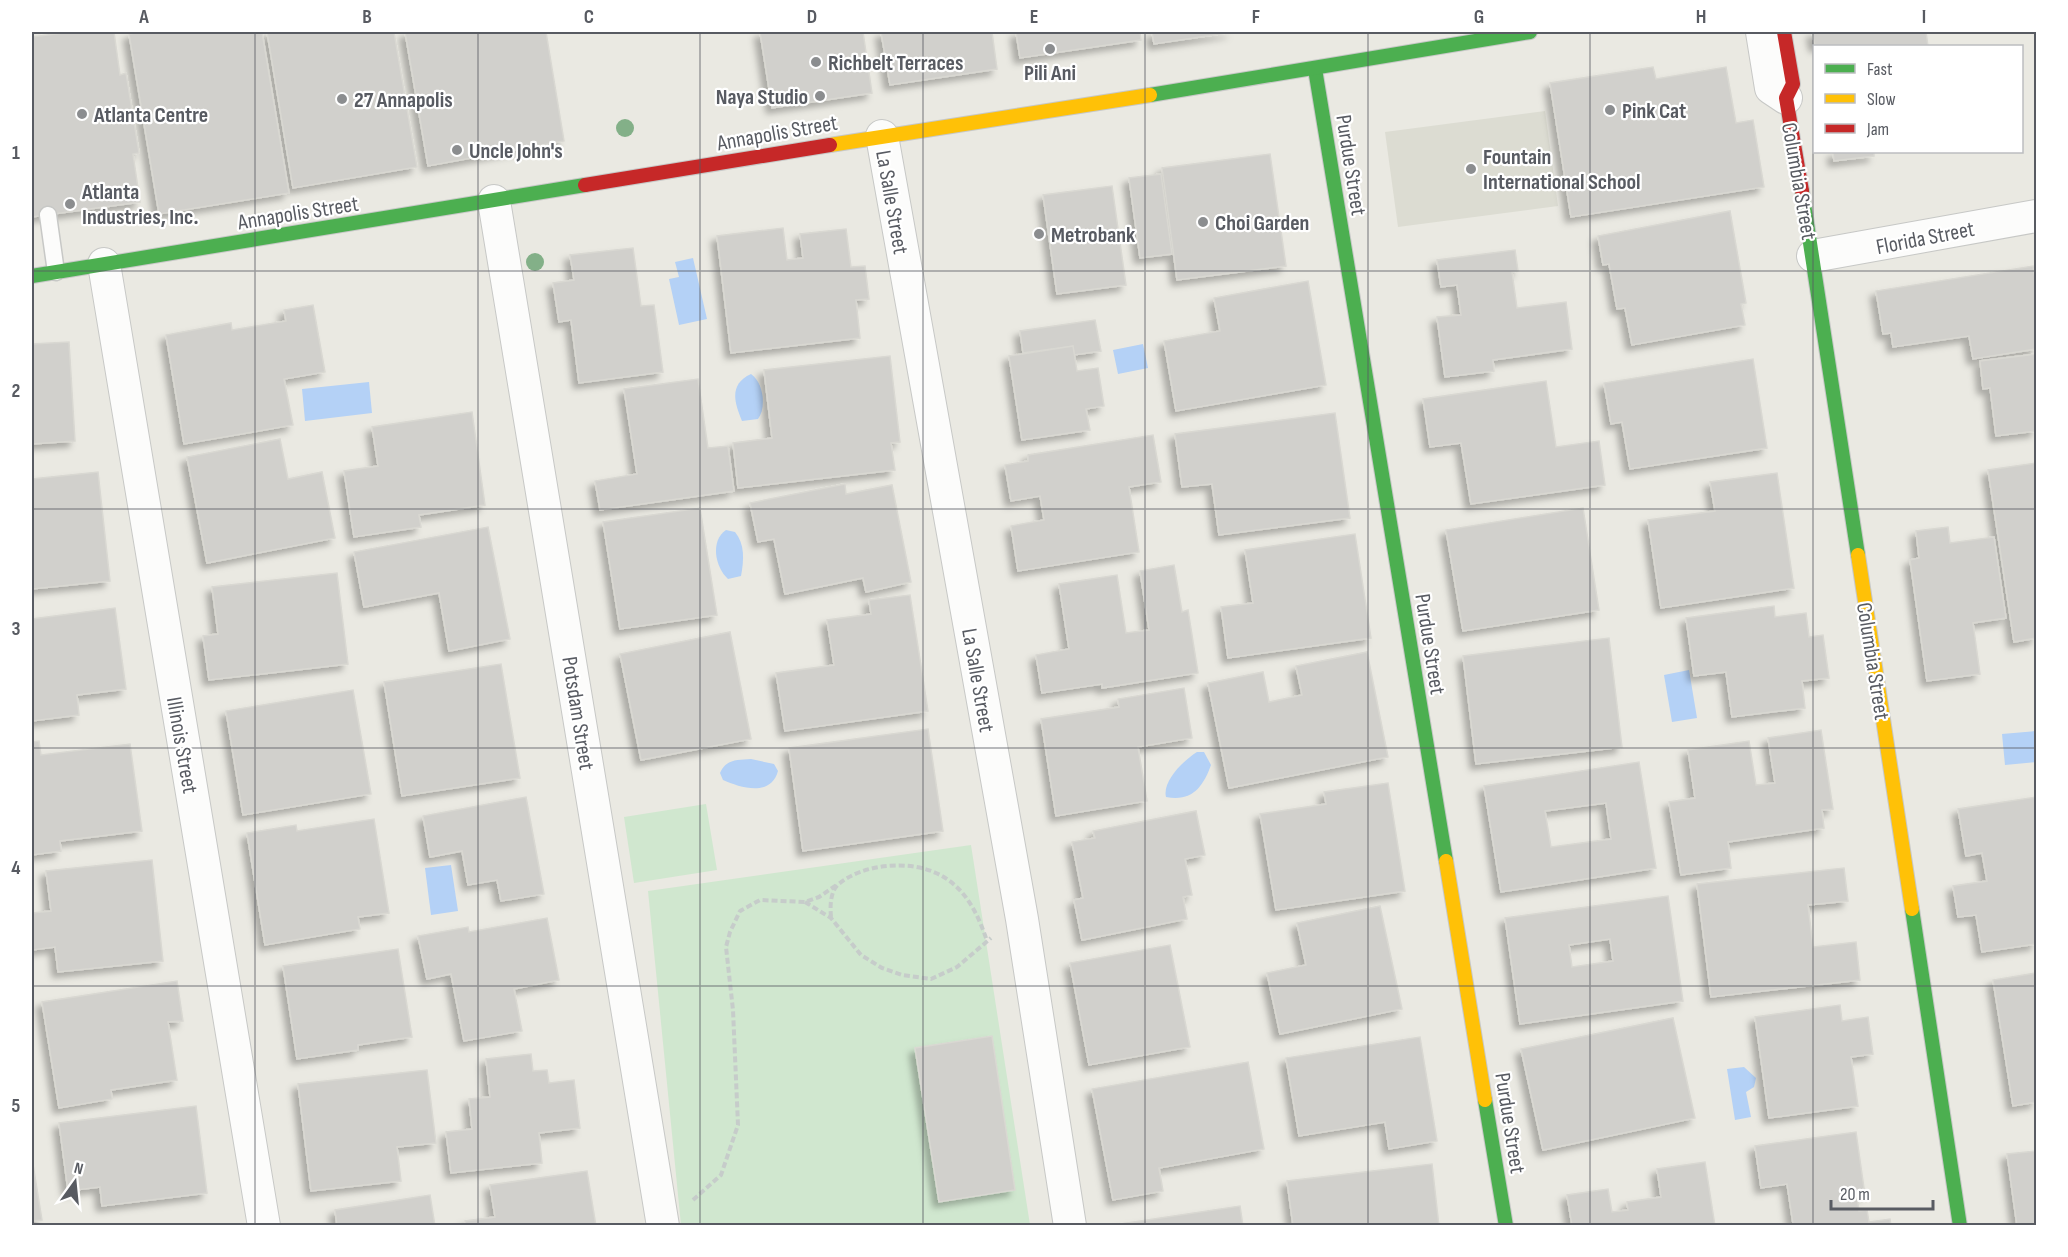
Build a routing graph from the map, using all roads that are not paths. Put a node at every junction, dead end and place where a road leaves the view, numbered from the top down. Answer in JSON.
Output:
{"nodes":[{"id":1,"x":1530,"y":32,"type":"edge"},
{"id":2,"x":1762,"y":32,"type":"edge"},
{"id":3,"x":1784,"y":32,"type":"edge"},
{"id":4,"x":1315,"y":69,"type":"junction"},
{"id":5,"x":1786,"y":98,"type":"junction"},
{"id":6,"x":882,"y":136,"type":"junction"},
{"id":7,"x":494,"y":201,"type":"junction"},
{"id":8,"x":48,"y":215,"type":"dead end"},
{"id":9,"x":2037,"y":216,"type":"edge"},
{"id":10,"x":1814,"y":256,"type":"junction"},
{"id":11,"x":104,"y":264,"type":"junction"},
{"id":12,"x":56,"y":272,"type":"junction"},
{"id":13,"x":32,"y":276,"type":"edge"},
{"id":14,"x":662,"y":1219,"type":"edge"},
{"id":15,"x":264,"y":1226,"type":"edge"},
{"id":16,"x":1070,"y":1226,"type":"edge"},
{"id":17,"x":1506,"y":1226,"type":"edge"},
{"id":18,"x":1960,"y":1226,"type":"edge"}],
"edges":[{"from":1,"to":4,"type":"street","name":"Annapolis Street"},
{"from":2,"to":5,"type":"street","name":"Columbia Street"},
{"from":3,"to":5,"type":"street","name":"Columbia Street"},
{"from":4,"to":6,"type":"street","name":"Annapolis Street"},
{"from":4,"to":17,"type":"street","name":"Purdue Street"},
{"from":5,"to":10,"type":"street","name":"Columbia Street"},
{"from":6,"to":7,"type":"street","name":"Annapolis Street"},
{"from":6,"to":16,"type":"street","name":"La Salle Street"},
{"from":7,"to":11,"type":"street","name":"Annapolis Street"},
{"from":7,"to":14,"type":"street","name":"Potsdam Street"},
{"from":8,"to":12,"type":"lane"},
{"from":9,"to":10,"type":"street","name":"Florida Street"},
{"from":10,"to":18,"type":"street","name":"Columbia Street"},
{"from":11,"to":12,"type":"street","name":"Annapolis Street"},
{"from":11,"to":15,"type":"street","name":"Illinois Street"},
{"from":12,"to":13,"type":"street","name":"Annapolis Street"}]}
